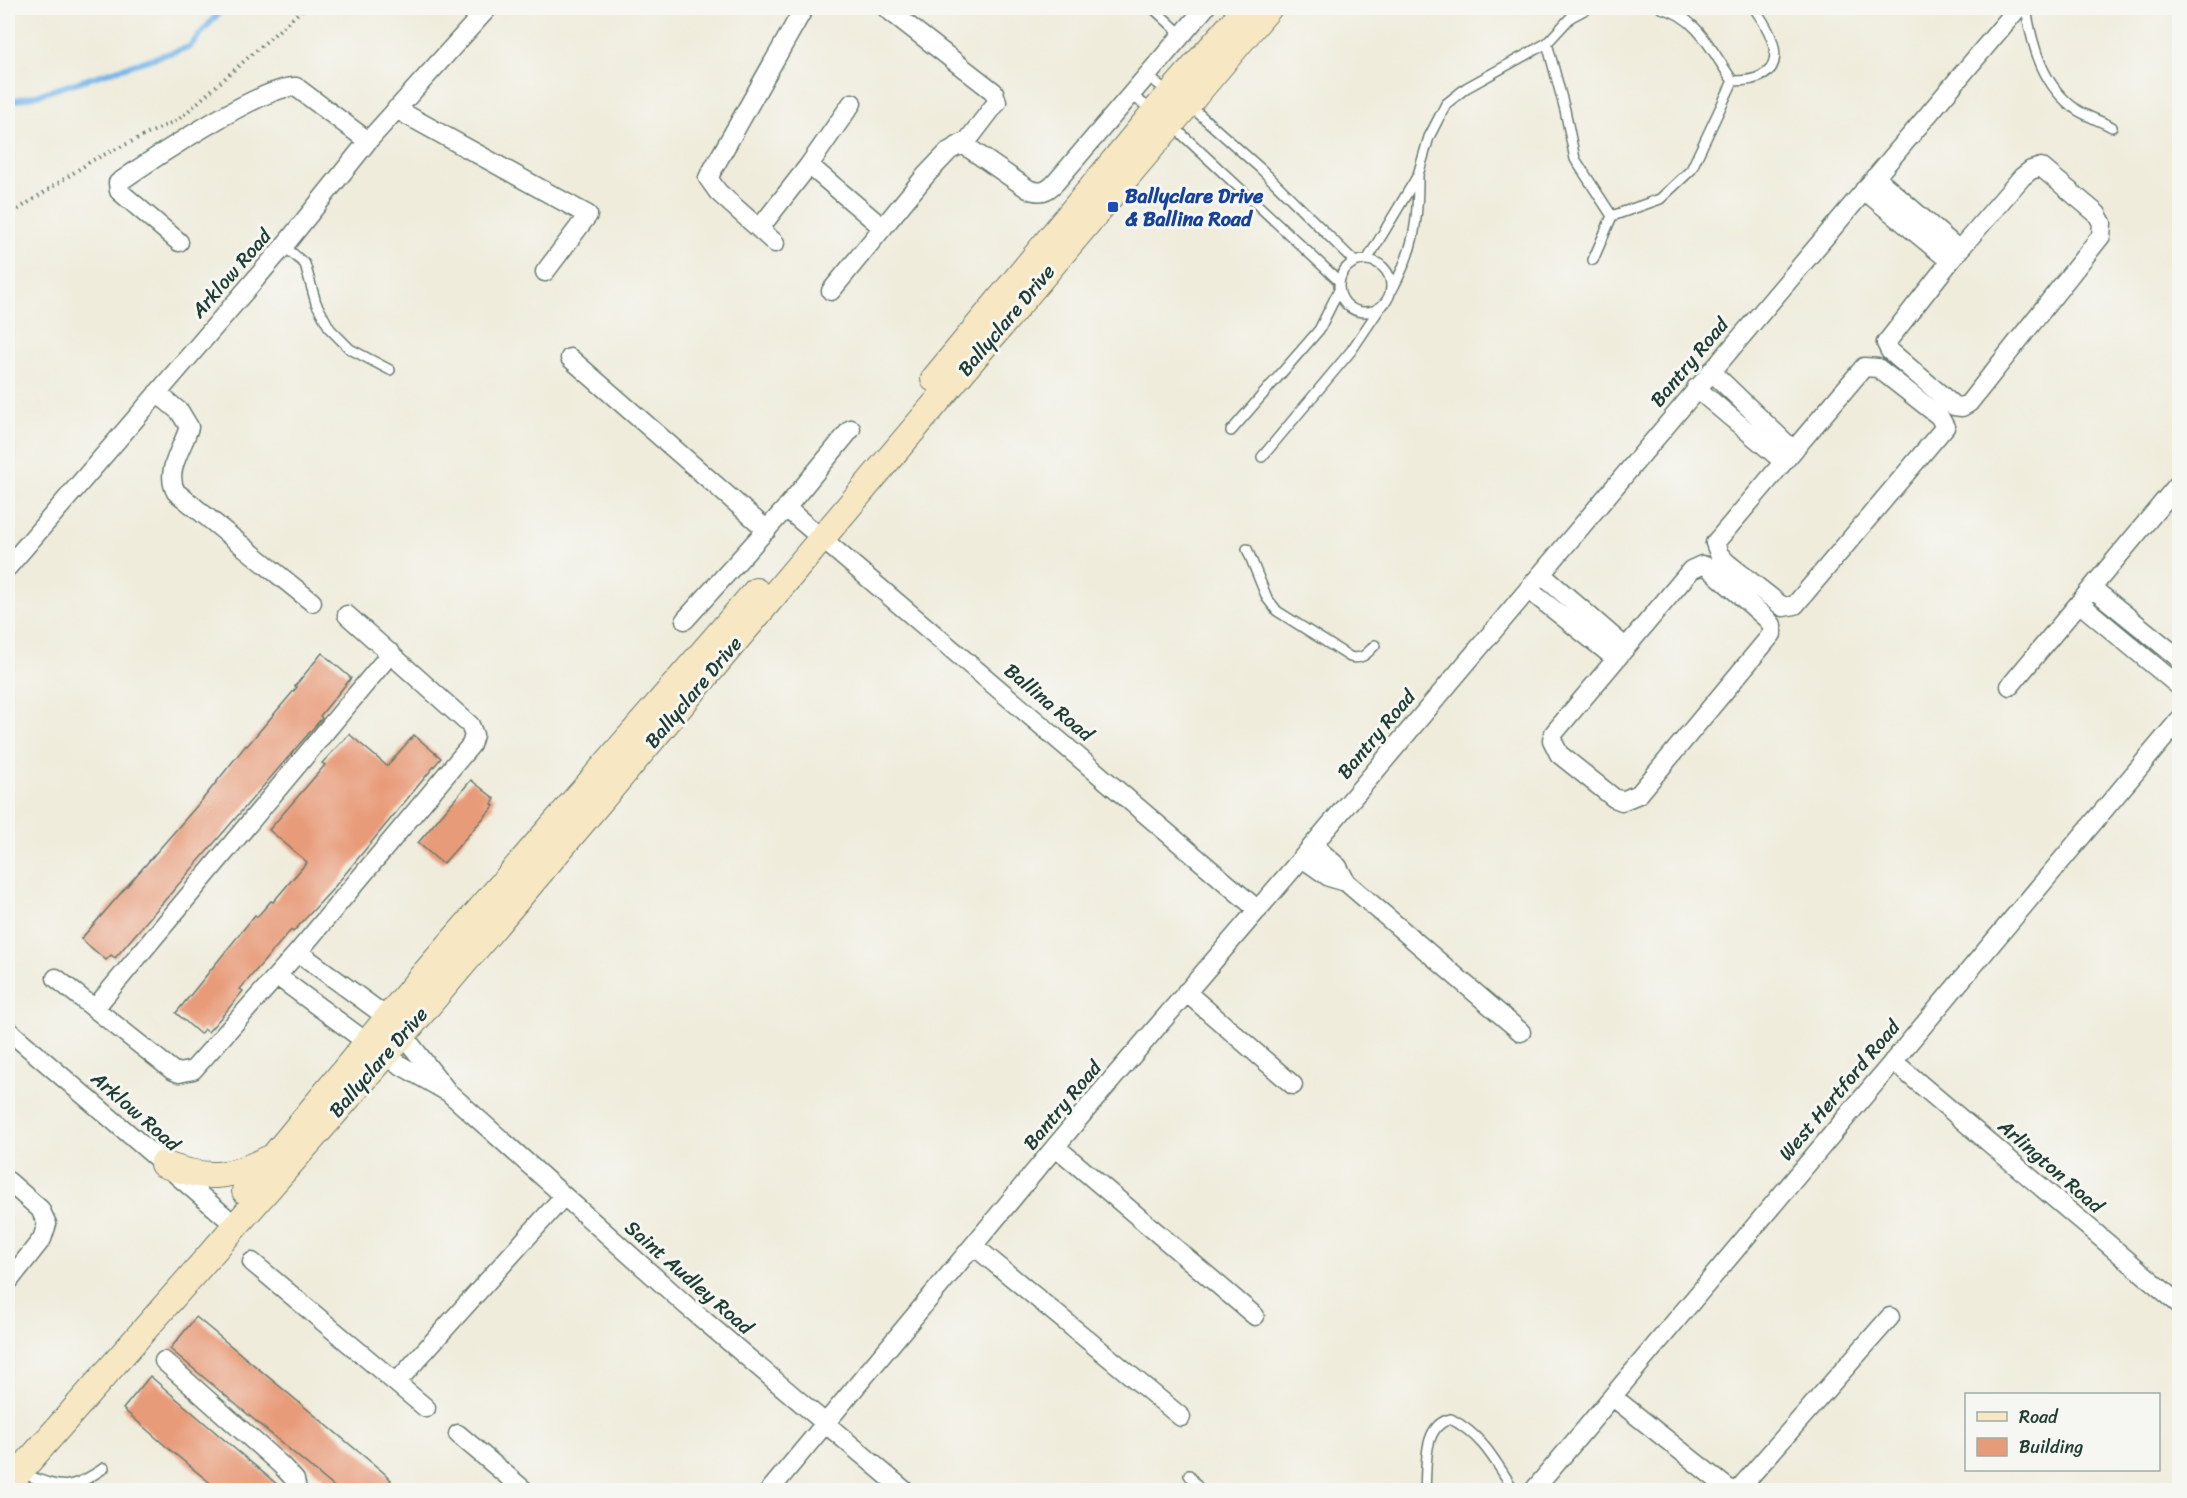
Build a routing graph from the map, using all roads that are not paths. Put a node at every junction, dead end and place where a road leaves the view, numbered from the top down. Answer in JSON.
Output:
{"nodes":[{"id":1,"x":488,"y":8,"type":"edge"},
{"id":2,"x":804,"y":8,"type":"edge"},
{"id":3,"x":886,"y":8,"type":"edge"},
{"id":4,"x":1153,"y":8,"type":"edge"},
{"id":5,"x":1205,"y":8,"type":"edge"},
{"id":6,"x":1246,"y":8,"type":"edge"},
{"id":7,"x":1269,"y":8,"type":"edge"},
{"id":8,"x":1588,"y":8,"type":"edge"},
{"id":9,"x":1661,"y":8,"type":"edge"},
{"id":10,"x":1754,"y":8,"type":"edge"},
{"id":11,"x":2018,"y":8,"type":"edge"},
{"id":12,"x":2026,"y":8,"type":"edge"},
{"id":13,"x":1573,"y":12,"type":"edge"},
{"id":14,"x":1182,"y":35,"type":"junction"},
{"id":15,"x":1547,"y":43,"type":"junction"},
{"id":16,"x":1146,"y":75,"type":"junction"},
{"id":17,"x":1733,"y":81,"type":"junction"},
{"id":18,"x":1130,"y":94,"type":"junction"},
{"id":19,"x":852,"y":103,"type":"dead end"},
{"id":20,"x":1171,"y":108,"type":"junction"},
{"id":21,"x":396,"y":109,"type":"junction"},
{"id":22,"x":2112,"y":127,"type":"dead end"},
{"id":23,"x":368,"y":141,"type":"junction"},
{"id":24,"x":963,"y":144,"type":"junction"},
{"id":25,"x":809,"y":165,"type":"junction"},
{"id":26,"x":1418,"y":175,"type":"junction"},
{"id":27,"x":1870,"y":184,"type":"junction"},
{"id":28,"x":1612,"y":216,"type":"junction"},
{"id":29,"x":883,"y":228,"type":"junction"},
{"id":30,"x":759,"y":229,"type":"junction"},
{"id":31,"x":178,"y":242,"type":"dead end"},
{"id":32,"x":775,"y":243,"type":"dead end"},
{"id":33,"x":284,"y":246,"type":"junction"},
{"id":34,"x":1954,"y":256,"type":"junction"},
{"id":35,"x":1367,"y":260,"type":"junction"},
{"id":36,"x":1593,"y":260,"type":"dead end"},
{"id":37,"x":1355,"y":262,"type":"junction"},
{"id":38,"x":545,"y":272,"type":"dead end"},
{"id":39,"x":1339,"y":285,"type":"junction"},
{"id":40,"x":831,"y":291,"type":"dead end"},
{"id":41,"x":1390,"y":294,"type":"junction"},
{"id":42,"x":1380,"y":308,"type":"junction"},
{"id":43,"x":570,"y":358,"type":"dead end"},
{"id":44,"x":390,"y":370,"type":"dead end"},
{"id":45,"x":1710,"y":371,"type":"junction"},
{"id":46,"x":1696,"y":388,"type":"junction"},
{"id":47,"x":157,"y":393,"type":"junction"},
{"id":48,"x":851,"y":429,"type":"dead end"},
{"id":49,"x":1231,"y":430,"type":"dead end"},
{"id":50,"x":1788,"y":455,"type":"junction"},
{"id":51,"x":1262,"y":457,"type":"dead end"},
{"id":52,"x":2180,"y":482,"type":"edge"},
{"id":53,"x":786,"y":508,"type":"junction"},
{"id":54,"x":767,"y":530,"type":"junction"},
{"id":55,"x":817,"y":534,"type":"junction"},
{"id":56,"x":1247,"y":549,"type":"dead end"},
{"id":57,"x":8,"y":567,"type":"edge"},
{"id":58,"x":1541,"y":574,"type":"junction"},
{"id":59,"x":2092,"y":588,"type":"junction"},
{"id":60,"x":1529,"y":590,"type":"junction"},
{"id":61,"x":312,"y":602,"type":"dead end"},
{"id":62,"x":2079,"y":603,"type":"junction"},
{"id":63,"x":346,"y":615,"type":"dead end"},
{"id":64,"x":685,"y":620,"type":"dead end"},
{"id":65,"x":1375,"y":645,"type":"dead end"},
{"id":66,"x":391,"y":653,"type":"junction"},
{"id":67,"x":1620,"y":653,"type":"junction"},
{"id":68,"x":2180,"y":659,"type":"edge"},
{"id":69,"x":2010,"y":686,"type":"dead end"},
{"id":70,"x":2180,"y":687,"type":"edge"},
{"id":71,"x":2180,"y":719,"type":"edge"},
{"id":72,"x":1308,"y":852,"type":"junction"},
{"id":73,"x":1258,"y":910,"type":"junction"},
{"id":74,"x":298,"y":952,"type":"junction"},
{"id":75,"x":277,"y":976,"type":"junction"},
{"id":76,"x":56,"y":978,"type":"dead end"},
{"id":77,"x":1186,"y":992,"type":"junction"},
{"id":78,"x":95,"y":1008,"type":"junction"},
{"id":79,"x":396,"y":1026,"type":"junction"},
{"id":80,"x":8,"y":1030,"type":"edge"},
{"id":81,"x":1521,"y":1032,"type":"dead end"},
{"id":82,"x":376,"y":1048,"type":"junction"},
{"id":83,"x":1893,"y":1061,"type":"junction"},
{"id":84,"x":1293,"y":1085,"type":"dead end"},
{"id":85,"x":448,"y":1092,"type":"junction"},
{"id":86,"x":1056,"y":1148,"type":"junction"},
{"id":87,"x":272,"y":1158,"type":"junction"},
{"id":88,"x":163,"y":1164,"type":"junction"},
{"id":89,"x":8,"y":1181,"type":"edge"},
{"id":90,"x":564,"y":1196,"type":"junction"},
{"id":91,"x":229,"y":1221,"type":"junction"},
{"id":92,"x":974,"y":1246,"type":"junction"},
{"id":93,"x":252,"y":1262,"type":"dead end"},
{"id":94,"x":8,"y":1282,"type":"edge"},
{"id":95,"x":2180,"y":1305,"type":"edge"},
{"id":96,"x":1255,"y":1316,"type":"dead end"},
{"id":97,"x":1890,"y":1317,"type":"dead end"},
{"id":98,"x":164,"y":1361,"type":"dead end"},
{"id":99,"x":396,"y":1383,"type":"junction"},
{"id":100,"x":1613,"y":1397,"type":"junction"},
{"id":101,"x":426,"y":1408,"type":"dead end"},
{"id":102,"x":1181,"y":1417,"type":"dead end"},
{"id":103,"x":825,"y":1426,"type":"junction"},
{"id":104,"x":458,"y":1434,"type":"dead end"},
{"id":105,"x":104,"y":1468,"type":"dead end"},
{"id":106,"x":1189,"y":1475,"type":"dead end"},
{"id":107,"x":13,"y":1478,"type":"edge"},
{"id":108,"x":297,"y":1491,"type":"edge"},
{"id":109,"x":524,"y":1491,"type":"edge"},
{"id":110,"x":770,"y":1491,"type":"edge"},
{"id":111,"x":904,"y":1491,"type":"edge"},
{"id":112,"x":1200,"y":1491,"type":"edge"},
{"id":113,"x":1425,"y":1491,"type":"edge"},
{"id":114,"x":1514,"y":1491,"type":"edge"},
{"id":115,"x":1534,"y":1491,"type":"edge"},
{"id":116,"x":1730,"y":1491,"type":"edge"},
{"id":117,"x":1738,"y":1491,"type":"edge"}],
"edges":[{"from":1,"to":21,"type":"street","name":"Arklow Road"},
{"from":2,"to":30,"type":"street"},
{"from":3,"to":24,"type":"street"},
{"from":4,"to":14,"type":"lane"},
{"from":5,"to":14,"type":"street"},
{"from":6,"to":20,"type":"street","name":"Ballyclare Drive"},
{"from":7,"to":20,"type":"street","name":"Ballyclare Drive"},
{"from":8,"to":13,"type":"lane"},
{"from":9,"to":17,"type":"lane"},
{"from":10,"to":17,"type":"lane"},
{"from":11,"to":27,"type":"street","name":"Bantry Road"},
{"from":12,"to":22,"type":"lane"},
{"from":13,"to":15,"type":"lane"},
{"from":14,"to":16,"type":"street"},
{"from":15,"to":26,"type":"lane"},
{"from":15,"to":28,"type":"lane"},
{"from":16,"to":18,"type":"street"},
{"from":16,"to":20,"type":"lane"},
{"from":17,"to":28,"type":"lane"},
{"from":18,"to":20,"type":"lane"},
{"from":18,"to":24,"type":"street"},
{"from":19,"to":25,"type":"street"},
{"from":20,"to":37,"type":"lane"},
{"from":20,"to":39,"type":"lane"},
{"from":20,"to":55,"type":"street","name":"Ballyclare Drive"},
{"from":21,"to":23,"type":"street","name":"Arklow Road"},
{"from":21,"to":38,"type":"street"},
{"from":23,"to":31,"type":"street"},
{"from":23,"to":33,"type":"street","name":"Arklow Road"},
{"from":24,"to":29,"type":"street"},
{"from":25,"to":29,"type":"street"},
{"from":25,"to":30,"type":"street"},
{"from":26,"to":35,"type":"lane"},
{"from":26,"to":41,"type":"lane"},
{"from":27,"to":34,"type":"street"},
{"from":27,"to":45,"type":"street","name":"Bantry Road"},
{"from":28,"to":36,"type":"lane"},
{"from":29,"to":40,"type":"street"},
{"from":30,"to":32,"type":"street"},
{"from":33,"to":44,"type":"lane"},
{"from":33,"to":47,"type":"street","name":"Arklow Road"},
{"from":34,"to":34,"type":"street"},
{"from":35,"to":37,"type":"lane"},
{"from":35,"to":41,"type":"lane"},
{"from":37,"to":39,"type":"lane"},
{"from":39,"to":42,"type":"lane"},
{"from":39,"to":49,"type":"lane"},
{"from":41,"to":42,"type":"lane"},
{"from":42,"to":51,"type":"lane"},
{"from":43,"to":54,"type":"street"},
{"from":45,"to":46,"type":"street","name":"Bantry Road"},
{"from":45,"to":50,"type":"street"},
{"from":46,"to":50,"type":"street"},
{"from":46,"to":58,"type":"street","name":"Bantry Road"},
{"from":47,"to":57,"type":"street","name":"Arklow Road"},
{"from":47,"to":61,"type":"street"},
{"from":48,"to":53,"type":"street"},
{"from":50,"to":50,"type":"street"},
{"from":52,"to":59,"type":"street"},
{"from":53,"to":54,"type":"street"},
{"from":53,"to":55,"type":"street","name":"Ballina Road"},
{"from":54,"to":64,"type":"street"},
{"from":55,"to":73,"type":"street","name":"Ballina Road"},
{"from":55,"to":79,"type":"street","name":"Ballyclare Drive"},
{"from":56,"to":65,"type":"lane"},
{"from":58,"to":60,"type":"street","name":"Bantry Road"},
{"from":58,"to":67,"type":"street"},
{"from":59,"to":62,"type":"street"},
{"from":59,"to":68,"type":"street"},
{"from":60,"to":67,"type":"street"},
{"from":60,"to":72,"type":"street","name":"Bantry Road"},
{"from":62,"to":69,"type":"street"},
{"from":62,"to":70,"type":"street"},
{"from":63,"to":66,"type":"street"},
{"from":66,"to":74,"type":"street"},
{"from":66,"to":78,"type":"street"},
{"from":67,"to":67,"type":"street"},
{"from":71,"to":83,"type":"street","name":"West Hertford Road"},
{"from":72,"to":73,"type":"street","name":"Bantry Road"},
{"from":72,"to":81,"type":"street"},
{"from":73,"to":77,"type":"street","name":"Bantry Road"},
{"from":74,"to":75,"type":"street"},
{"from":74,"to":79,"type":"street","name":"Saint Audley Road"},
{"from":75,"to":78,"type":"street"},
{"from":75,"to":82,"type":"street","name":"Saint Audley Road"},
{"from":76,"to":78,"type":"street"},
{"from":77,"to":84,"type":"street"},
{"from":77,"to":86,"type":"street","name":"Bantry Road"},
{"from":79,"to":82,"type":"street","name":"Ballyclare Drive"},
{"from":79,"to":85,"type":"street","name":"Saint Audley Road"},
{"from":80,"to":88,"type":"street","name":"Arklow Road"},
{"from":82,"to":85,"type":"street","name":"Saint Audley Road"},
{"from":82,"to":87,"type":"street","name":"Ballyclare Drive"},
{"from":82,"to":91,"type":"street","name":"Ballyclare Drive"},
{"from":83,"to":95,"type":"street","name":"Arlington Road"},
{"from":83,"to":100,"type":"street","name":"West Hertford Road"},
{"from":85,"to":90,"type":"street","name":"Saint Audley Road"},
{"from":86,"to":92,"type":"street","name":"Bantry Road"},
{"from":86,"to":96,"type":"street"},
{"from":87,"to":88,"type":"street"},
{"from":87,"to":91,"type":"street","name":"Ballyclare Drive"},
{"from":88,"to":91,"type":"street","name":"Arklow Road"},
{"from":89,"to":94,"type":"street"},
{"from":90,"to":99,"type":"street"},
{"from":90,"to":103,"type":"street","name":"Saint Audley Road"},
{"from":91,"to":107,"type":"street","name":"Ballyclare Drive"},
{"from":92,"to":102,"type":"street"},
{"from":92,"to":103,"type":"street","name":"Bantry Road"},
{"from":93,"to":99,"type":"street"},
{"from":97,"to":117,"type":"street"},
{"from":98,"to":108,"type":"street"},
{"from":99,"to":101,"type":"street"},
{"from":100,"to":115,"type":"street","name":"West Hertford Road"},
{"from":100,"to":116,"type":"street"},
{"from":103,"to":110,"type":"street","name":"Bantry Road"},
{"from":103,"to":111,"type":"street","name":"Saint Audley Road"},
{"from":104,"to":109,"type":"street"},
{"from":105,"to":107,"type":"lane"},
{"from":106,"to":112,"type":"lane"},
{"from":113,"to":114,"type":"lane"}]}
